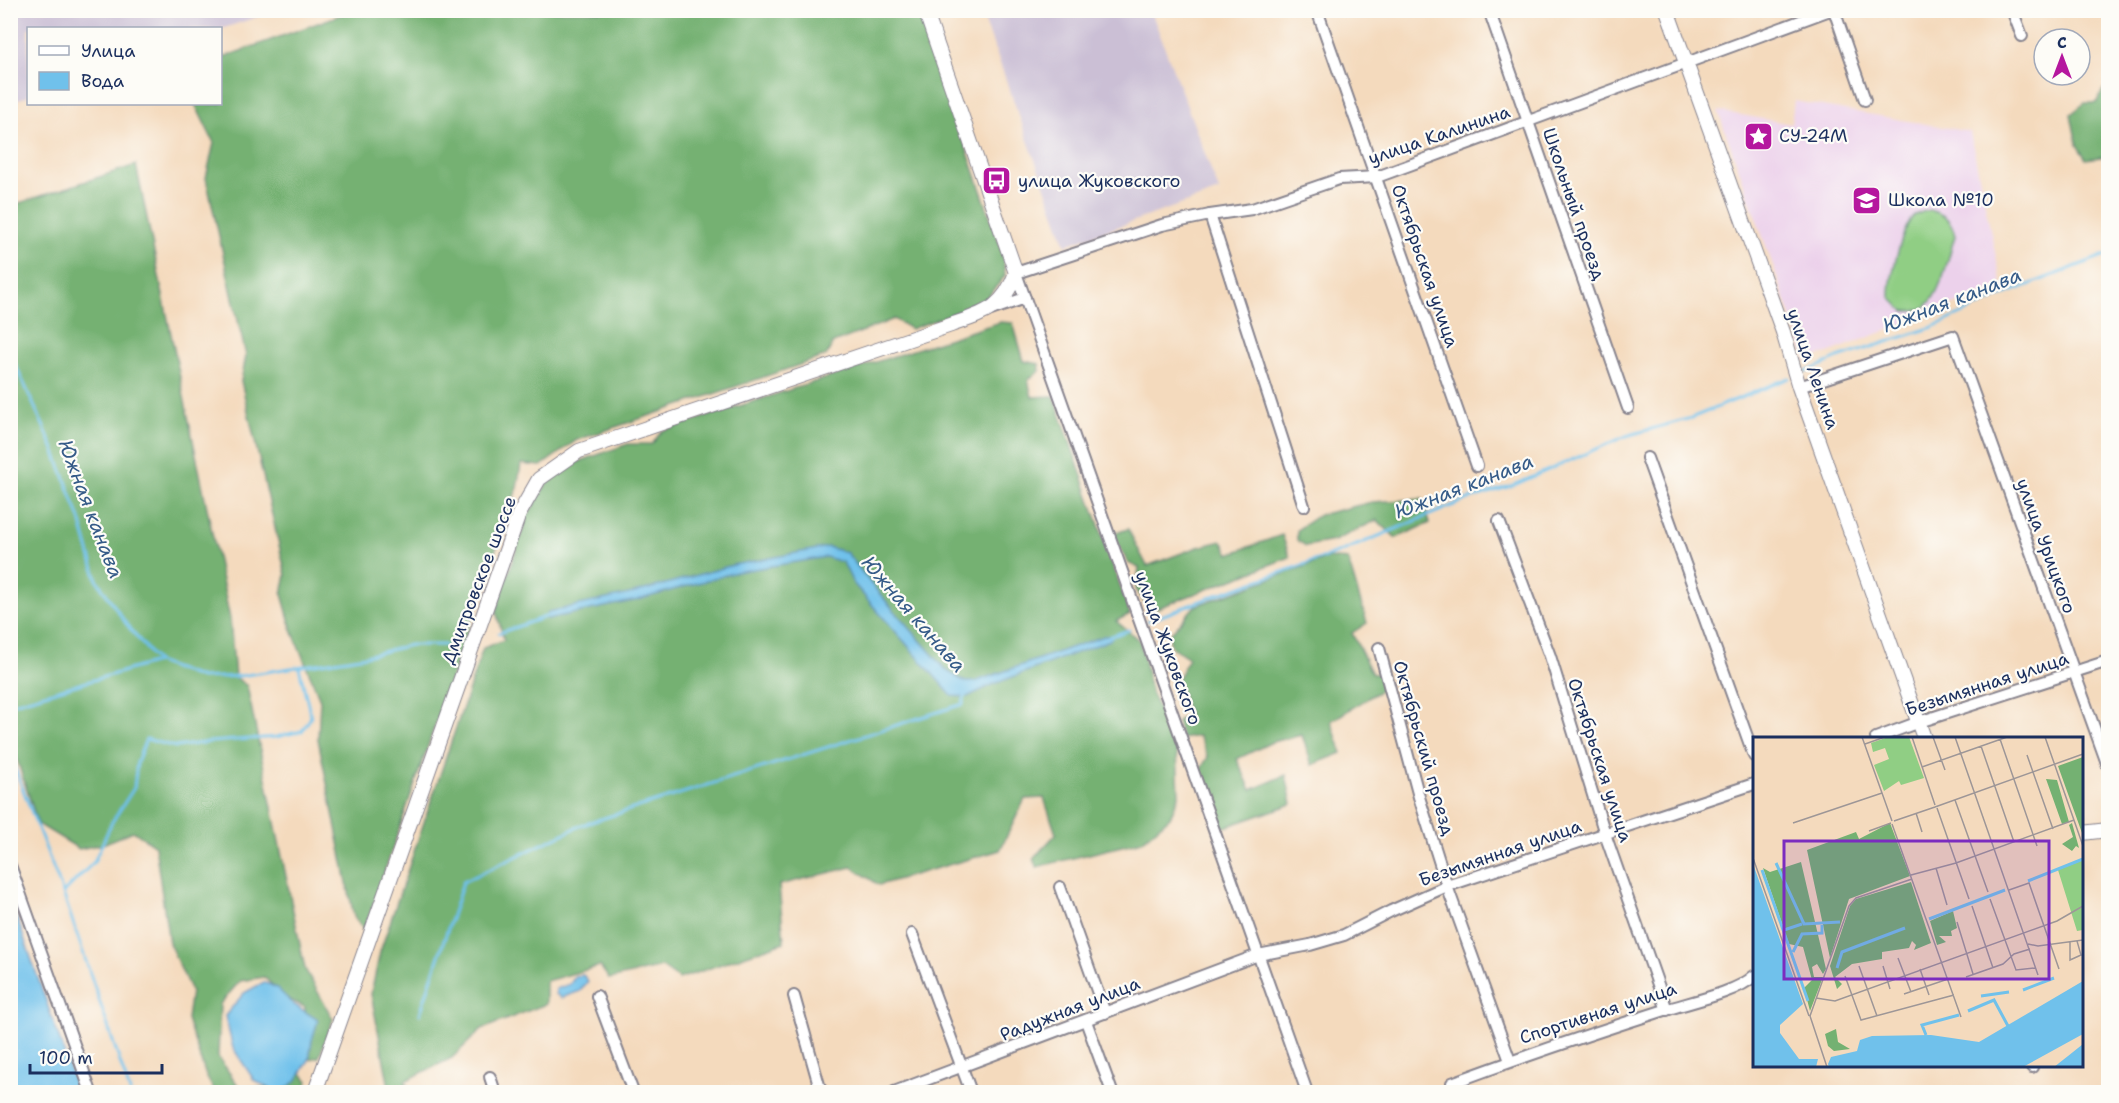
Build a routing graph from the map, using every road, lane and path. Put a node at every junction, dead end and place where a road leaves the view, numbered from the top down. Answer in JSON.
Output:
{"nodes":[{"id":1,"x":925,"y":10,"type":"edge"},
{"id":2,"x":1317,"y":10,"type":"edge"},
{"id":3,"x":1489,"y":10,"type":"edge"},
{"id":4,"x":1667,"y":10,"type":"edge"},
{"id":5,"x":1830,"y":10,"type":"edge"},
{"id":6,"x":1834,"y":10,"type":"edge"},
{"id":7,"x":2012,"y":10,"type":"edge"},
{"id":8,"x":2022,"y":36,"type":"dead end"},
{"id":9,"x":1686,"y":65,"type":"junction"},
{"id":10,"x":1865,"y":100,"type":"dead end"},
{"id":11,"x":1528,"y":123,"type":"junction"},
{"id":12,"x":1377,"y":177,"type":"junction"},
{"id":13,"x":1210,"y":214,"type":"junction"},
{"id":14,"x":1016,"y":273,"type":"junction"},
{"id":15,"x":1025,"y":298,"type":"junction"},
{"id":16,"x":990,"y":311,"type":"junction"},
{"id":17,"x":1799,"y":387,"type":"junction"},
{"id":18,"x":1628,"y":408,"type":"dead end"},
{"id":19,"x":1647,"y":458,"type":"dead end"},
{"id":20,"x":1477,"y":466,"type":"dead end"},
{"id":21,"x":1304,"y":506,"type":"dead end"},
{"id":22,"x":1499,"y":521,"type":"dead end"},
{"id":23,"x":1379,"y":648,"type":"dead end"},
{"id":24,"x":2109,"y":661,"type":"edge"},
{"id":25,"x":2074,"y":673,"type":"junction"},
{"id":26,"x":1919,"y":722,"type":"junction"},
{"id":27,"x":1879,"y":737,"type":"edge"},
{"id":28,"x":1924,"y":737,"type":"edge"},
{"id":29,"x":1753,"y":750,"type":"edge"},
{"id":30,"x":2109,"y":766,"type":"edge"},
{"id":31,"x":1753,"y":785,"type":"edge"},
{"id":32,"x":2109,"y":830,"type":"edge"},
{"id":33,"x":2083,"y":833,"type":"edge"},
{"id":34,"x":1605,"y":834,"type":"junction"},
{"id":35,"x":10,"y":865,"type":"edge"},
{"id":36,"x":1447,"y":886,"type":"junction"},
{"id":37,"x":1060,"y":887,"type":"dead end"},
{"id":38,"x":912,"y":934,"type":"dead end"},
{"id":39,"x":1258,"y":955,"type":"junction"},
{"id":40,"x":1753,"y":978,"type":"edge"},
{"id":41,"x":597,"y":996,"type":"dead end"},
{"id":42,"x":794,"y":996,"type":"dead end"},
{"id":43,"x":1666,"y":1010,"type":"junction"},
{"id":44,"x":1105,"y":1013,"type":"junction"},
{"id":45,"x":1086,"y":1021,"type":"junction"},
{"id":46,"x":1510,"y":1061,"type":"junction"},
{"id":47,"x":962,"y":1068,"type":"junction"},
{"id":48,"x":490,"y":1077,"type":"dead end"},
{"id":49,"x":1452,"y":1083,"type":"dead end"},
{"id":50,"x":90,"y":1092,"type":"edge"},
{"id":51,"x":315,"y":1092,"type":"edge"},
{"id":52,"x":495,"y":1092,"type":"edge"},
{"id":53,"x":633,"y":1092,"type":"edge"},
{"id":54,"x":821,"y":1092,"type":"edge"},
{"id":55,"x":894,"y":1092,"type":"edge"},
{"id":56,"x":971,"y":1092,"type":"edge"},
{"id":57,"x":1112,"y":1092,"type":"edge"},
{"id":58,"x":1307,"y":1092,"type":"edge"}],
"edges":[{"from":1,"to":14,"type":"street","name":"улица Жуковского"},
{"from":2,"to":12,"type":"street","name":"Октябрьская улица"},
{"from":3,"to":11,"type":"street","name":"Школьный проезд"},
{"from":4,"to":9,"type":"street","name":"улица Ленина"},
{"from":5,"to":9,"type":"street","name":"улица Калинина"},
{"from":6,"to":10,"type":"street"},
{"from":7,"to":8,"type":"street"},
{"from":9,"to":11,"type":"street","name":"улица Калинина"},
{"from":9,"to":17,"type":"street","name":"улица Ленина"},
{"from":11,"to":12,"type":"street","name":"улица Калинина"},
{"from":11,"to":18,"type":"street","name":"Школьный проезд"},
{"from":12,"to":13,"type":"street","name":"улица Калинина"},
{"from":12,"to":20,"type":"street","name":"Октябрьская улица"},
{"from":13,"to":14,"type":"street","name":"улица Калинина"},
{"from":13,"to":21,"type":"street"},
{"from":14,"to":15,"type":"street","name":"улица Жуковского"},
{"from":14,"to":16,"type":"street"},
{"from":15,"to":16,"type":"street"},
{"from":15,"to":39,"type":"street","name":"улица Жуковского"},
{"from":16,"to":51,"type":"street","name":"Дмитровское шоссе"},
{"from":17,"to":25,"type":"street","name":"улица Урицкого"},
{"from":17,"to":26,"type":"street","name":"улица Ленина"},
{"from":19,"to":29,"type":"street"},
{"from":22,"to":34,"type":"street","name":"Октябрьская улица"},
{"from":23,"to":36,"type":"street","name":"Октябрьский проезд"},
{"from":24,"to":25,"type":"street","name":"Безымянная улица"},
{"from":25,"to":26,"type":"street","name":"Безымянная улица"},
{"from":25,"to":30,"type":"street","name":"улица Урицкого"},
{"from":26,"to":27,"type":"street","name":"Безымянная улица"},
{"from":26,"to":28,"type":"street","name":"улица Ленина"},
{"from":31,"to":34,"type":"street","name":"Безымянная улица"},
{"from":32,"to":33,"type":"street"},
{"from":34,"to":36,"type":"street","name":"Безымянная улица"},
{"from":34,"to":43,"type":"street","name":"Октябрьская улица"},
{"from":35,"to":50,"type":"street"},
{"from":36,"to":39,"type":"street","name":"Безымянная улица"},
{"from":36,"to":46,"type":"street","name":"Октябрьский проезд"},
{"from":37,"to":44,"type":"street"},
{"from":38,"to":47,"type":"street"},
{"from":39,"to":44,"type":"street","name":"Радужная улица"},
{"from":39,"to":58,"type":"street","name":"улица Жуковского"},
{"from":40,"to":43,"type":"street","name":"Спортивная улица"},
{"from":41,"to":53,"type":"street"},
{"from":42,"to":54,"type":"street"},
{"from":43,"to":46,"type":"street","name":"Спортивная улица"},
{"from":44,"to":45,"type":"street","name":"Радужная улица"},
{"from":45,"to":47,"type":"street","name":"Радужная улица"},
{"from":45,"to":57,"type":"street"},
{"from":46,"to":49,"type":"street","name":"Спортивная улица"},
{"from":47,"to":55,"type":"street","name":"Радужная улица"},
{"from":47,"to":56,"type":"street"},
{"from":48,"to":52,"type":"street"}]}
